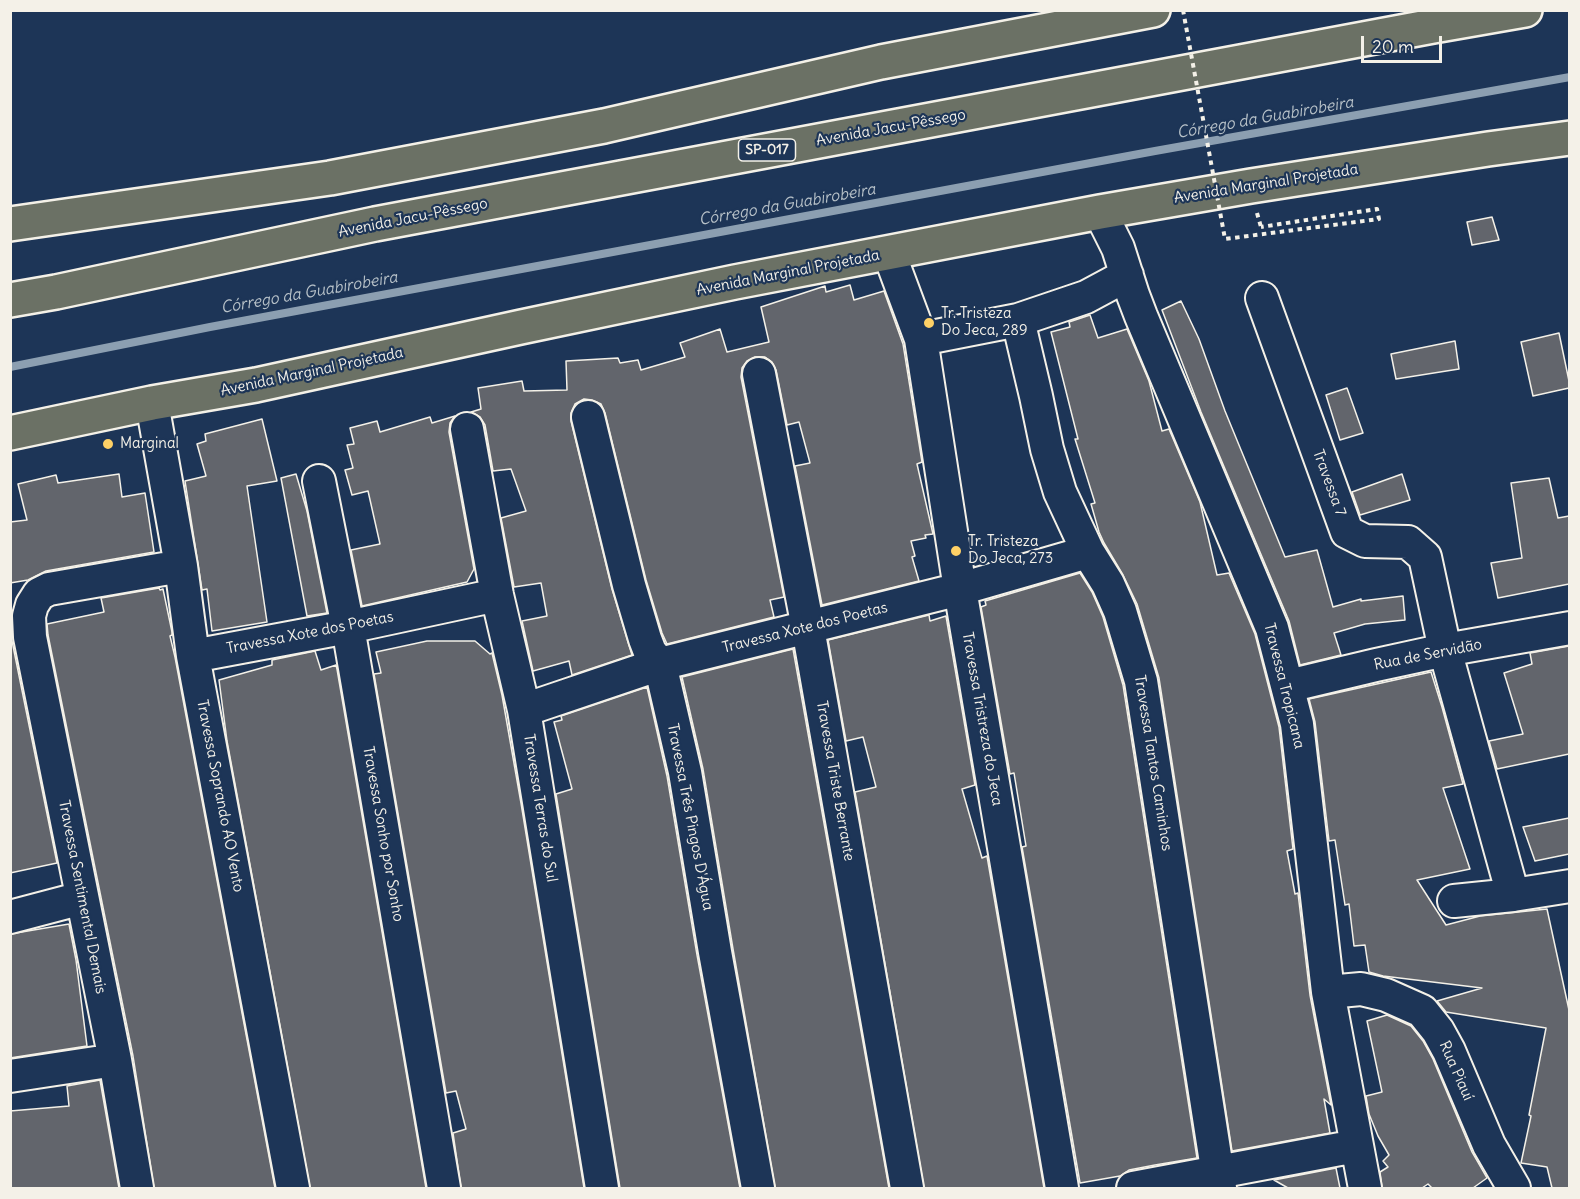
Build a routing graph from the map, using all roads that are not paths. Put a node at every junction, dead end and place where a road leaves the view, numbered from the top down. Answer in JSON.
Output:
{"nodes":[{"id":1,"x":1153,"y":10,"type":"edge"},
{"id":2,"x":1525,"y":10,"type":"edge"},
{"id":3,"x":1569,"y":138,"type":"edge"},
{"id":4,"x":1100,"y":212,"type":"junction"},
{"id":5,"x":10,"y":224,"type":"edge"},
{"id":6,"x":889,"y":253,"type":"junction"},
{"id":7,"x":1127,"y":275,"type":"junction"},
{"id":8,"x":1262,"y":298,"type":"dead end"},
{"id":9,"x":10,"y":300,"type":"edge"},
{"id":10,"x":1018,"y":320,"type":"junction"},
{"id":11,"x":921,"y":339,"type":"junction"},
{"id":12,"x":759,"y":374,"type":"dead end"},
{"id":13,"x":152,"y":403,"type":"junction"},
{"id":14,"x":588,"y":417,"type":"dead end"},
{"id":15,"x":467,"y":429,"type":"dead end"},
{"id":16,"x":10,"y":433,"type":"edge"},
{"id":17,"x":319,"y":481,"type":"dead end"},
{"id":18,"x":1088,"y":552,"type":"junction"},
{"id":19,"x":181,"y":566,"type":"junction"},
{"id":20,"x":960,"y":589,"type":"junction"},
{"id":21,"x":497,"y":595,"type":"junction"},
{"id":22,"x":348,"y":627,"type":"junction"},
{"id":23,"x":808,"y":627,"type":"junction"},
{"id":24,"x":1569,"y":628,"type":"edge"},
{"id":25,"x":1445,"y":650,"type":"junction"},
{"id":26,"x":194,"y":656,"type":"junction"},
{"id":27,"x":660,"y":664,"type":"junction"},
{"id":28,"x":1288,"y":686,"type":"junction"},
{"id":29,"x":524,"y":710,"type":"junction"},
{"id":30,"x":1569,"y":886,"type":"edge"},
{"id":31,"x":1513,"y":895,"type":"junction"},
{"id":32,"x":82,"y":898,"type":"junction"},
{"id":33,"x":1454,"y":901,"type":"dead end"},
{"id":34,"x":10,"y":917,"type":"edge"},
{"id":35,"x":1328,"y":992,"type":"junction"},
{"id":36,"x":115,"y":1060,"type":"junction"},
{"id":37,"x":10,"y":1076,"type":"edge"},
{"id":38,"x":1356,"y":1146,"type":"junction"},
{"id":39,"x":1219,"y":1181,"type":"edge"},
{"id":40,"x":137,"y":1188,"type":"edge"},
{"id":41,"x":293,"y":1188,"type":"edge"},
{"id":42,"x":444,"y":1188,"type":"edge"},
{"id":43,"x":602,"y":1188,"type":"edge"},
{"id":44,"x":759,"y":1188,"type":"edge"},
{"id":45,"x":907,"y":1188,"type":"edge"},
{"id":46,"x":1062,"y":1188,"type":"edge"},
{"id":47,"x":1133,"y":1188,"type":"edge"},
{"id":48,"x":1365,"y":1188,"type":"edge"},
{"id":49,"x":1514,"y":1188,"type":"edge"}],
"edges":[{"from":1,"to":5,"type":"main road"},
{"from":2,"to":9,"type":"main road","name":"Avenida Jacu-Pêssego","number":"SP-017"},
{"from":3,"to":4,"type":"main road","name":"Avenida Marginal Projetada"},
{"from":4,"to":6,"type":"main road","name":"Avenida Marginal Projetada"},
{"from":4,"to":7,"type":"street","name":"Travessa Tropicana"},
{"from":6,"to":11,"type":"street","name":"Travessa Tristreza do Jeca"},
{"from":6,"to":13,"type":"main road","name":"Avenida Marginal Projetada"},
{"from":7,"to":10,"type":"street"},
{"from":7,"to":28,"type":"street","name":"Travessa Tropicana"},
{"from":8,"to":25,"type":"street","name":"Travessa 7"},
{"from":10,"to":11,"type":"street"},
{"from":10,"to":18,"type":"street","name":"Travessa Tantos Caminhos"},
{"from":11,"to":20,"type":"street","name":"Travessa Tristreza do Jeca"},
{"from":12,"to":23,"type":"street","name":"Travessa Triste Berrante"},
{"from":13,"to":16,"type":"main road","name":"Avenida Marginal Projetada"},
{"from":13,"to":19,"type":"street","name":"Travessa Soprando AO Vento"},
{"from":14,"to":27,"type":"street","name":"Travessa Três Pingos D'Água"},
{"from":15,"to":21,"type":"street","name":"Travessa Terras do Sul"},
{"from":17,"to":22,"type":"street","name":"Travessa Sonho por Sonho"},
{"from":18,"to":20,"type":"street","name":"Travessa Xote dos Poetas"},
{"from":18,"to":39,"type":"street","name":"Travessa Tantos Caminhos"},
{"from":19,"to":26,"type":"street","name":"Travessa Soprando AO Vento"},
{"from":19,"to":32,"type":"street","name":"Travessa Sentimental Demais"},
{"from":20,"to":23,"type":"street","name":"Travessa Xote dos Poetas"},
{"from":20,"to":46,"type":"street","name":"Travessa Tristreza do Jeca"},
{"from":21,"to":22,"type":"street","name":"Travessa Xote dos Poetas"},
{"from":21,"to":29,"type":"street","name":"Travessa Terras do Sul"},
{"from":22,"to":26,"type":"street","name":"Travessa Xote dos Poetas"},
{"from":22,"to":42,"type":"street","name":"Travessa Sonho por Sonho"},
{"from":23,"to":27,"type":"street","name":"Travessa Xote dos Poetas"},
{"from":23,"to":45,"type":"street","name":"Travessa Triste Berrante"},
{"from":24,"to":25,"type":"street","name":"Rua de Servidão"},
{"from":25,"to":28,"type":"street","name":"Rua de Servidão"},
{"from":25,"to":31,"type":"street","name":"Travessa 7"},
{"from":26,"to":41,"type":"street","name":"Travessa Soprando AO Vento"},
{"from":27,"to":29,"type":"street","name":"Travessa Xote dos Poetas"},
{"from":27,"to":44,"type":"street","name":"Travessa Três Pingos D'Água"},
{"from":28,"to":35,"type":"street","name":"Travessa Tropicana"},
{"from":29,"to":43,"type":"street","name":"Travessa Terras do Sul"},
{"from":30,"to":31,"type":"street"},
{"from":31,"to":33,"type":"street"},
{"from":32,"to":34,"type":"street"},
{"from":32,"to":36,"type":"street","name":"Travessa Sentimental Demais"},
{"from":35,"to":38,"type":"street","name":"Travessa Tropicana"},
{"from":35,"to":49,"type":"street","name":"Rua Piauí"},
{"from":36,"to":37,"type":"street"},
{"from":36,"to":40,"type":"street","name":"Travessa Sentimental Demais"},
{"from":38,"to":39,"type":"street"},
{"from":38,"to":48,"type":"street","name":"Travessa Tropicana"},
{"from":39,"to":47,"type":"street"}]}
